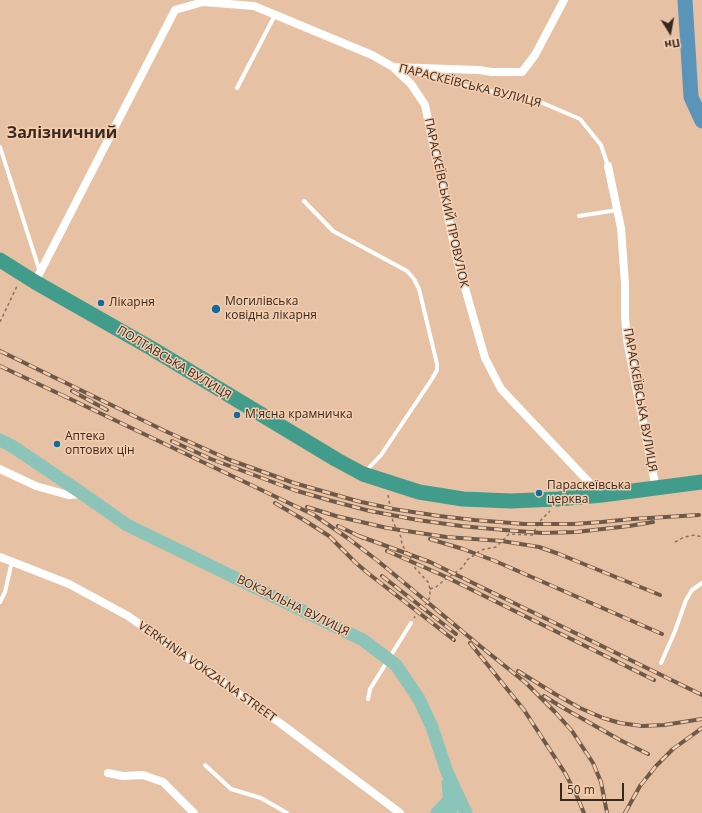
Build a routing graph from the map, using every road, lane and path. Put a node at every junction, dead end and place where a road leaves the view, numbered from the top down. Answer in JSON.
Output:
{"nodes":[{"id":1,"x":564,"y":0,"type":"edge"},
{"id":2,"x":227,"y":2,"type":"edge"},
{"id":3,"x":275,"y":15,"type":"junction"},
{"id":4,"x":393,"y":67,"type":"junction"},
{"id":5,"x":237,"y":88,"type":"dead end"},
{"id":6,"x":0,"y":147,"type":"edge"},
{"id":7,"x":608,"y":166,"type":"joint"},
{"id":8,"x":304,"y":201,"type":"dead end"},
{"id":9,"x":617,"y":210,"type":"junction"},
{"id":10,"x":578,"y":216,"type":"dead end"},
{"id":11,"x":0,"y":260,"type":"edge"},
{"id":12,"x":38,"y":277,"type":"junction"},
{"id":13,"x":13,"y":293,"type":"dead end"},
{"id":14,"x":0,"y":322,"type":"edge"},
{"id":15,"x":0,"y":440,"type":"edge"},
{"id":16,"x":0,"y":469,"type":"edge"},
{"id":17,"x":363,"y":474,"type":"junction"},
{"id":18,"x":378,"y":479,"type":"junction"},
{"id":19,"x":702,"y":482,"type":"edge"},
{"id":20,"x":656,"y":489,"type":"junction"},
{"id":21,"x":83,"y":494,"type":"junction"},
{"id":22,"x":602,"y":495,"type":"junction"},
{"id":23,"x":556,"y":499,"type":"junction"},
{"id":24,"x":702,"y":536,"type":"edge"},
{"id":25,"x":675,"y":542,"type":"dead end"},
{"id":26,"x":0,"y":557,"type":"edge"},
{"id":27,"x":12,"y":561,"type":"junction"},
{"id":28,"x":702,"y":583,"type":"edge"},
{"id":29,"x":430,"y":589,"type":"junction"},
{"id":30,"x":0,"y":602,"type":"edge"},
{"id":31,"x":411,"y":624,"type":"joint"},
{"id":32,"x":389,"y":659,"type":"junction"},
{"id":33,"x":661,"y":663,"type":"dead end"},
{"id":34,"x":368,"y":700,"type":"dead end"},
{"id":35,"x":205,"y":765,"type":"dead end"},
{"id":36,"x":447,"y":772,"type":"junction"},
{"id":37,"x":108,"y":773,"type":"dead end"},
{"id":38,"x":450,"y":799,"type":"junction"},
{"id":39,"x":194,"y":813,"type":"edge"},
{"id":40,"x":287,"y":813,"type":"edge"},
{"id":41,"x":400,"y":813,"type":"edge"},
{"id":42,"x":437,"y":813,"type":"edge"},
{"id":43,"x":451,"y":813,"type":"edge"},
{"id":44,"x":466,"y":813,"type":"edge"}],
"edges":[{"from":1,"to":4,"type":"street"},
{"from":2,"to":3,"type":"street","name":"ПАРАСКЕЇВСЬКА ВУЛИЦЯ"},
{"from":2,"to":12,"type":"street","name":"ПАРАСКЕЇВСЬКА ВУЛИЦЯ"},
{"from":3,"to":4,"type":"street","name":"ПАРАСКЕЇВСЬКА ВУЛИЦЯ"},
{"from":3,"to":5,"type":"lane"},
{"from":4,"to":7,"type":"lane","name":"ПАРАСКЕЇВСЬКА ВУЛИЦЯ"},
{"from":4,"to":22,"type":"street","name":"ПАРАСКЕЇВСЬКИЙ ПРОВУЛОК"},
{"from":6,"to":12,"type":"lane"},
{"from":7,"to":9,"type":"street","name":"ПАРАСКЕЇВСЬКА ВУЛИЦЯ"},
{"from":8,"to":17,"type":"lane"},
{"from":9,"to":10,"type":"lane"},
{"from":9,"to":20,"type":"street","name":"ПАРАСКЕЇВСЬКА ВУЛИЦЯ"},
{"from":11,"to":12,"type":"highway","name":"ПОЛТАВСЬКА ВУЛИЦЯ"},
{"from":12,"to":17,"type":"highway","name":"ПОЛТАВСЬКА ВУЛИЦЯ"},
{"from":13,"to":14,"type":"path"},
{"from":15,"to":21,"type":"main road","name":"ВОКЗАЛЬНА ВУЛИЦЯ"},
{"from":16,"to":21,"type":"street"},
{"from":17,"to":18,"type":"highway","name":"ПОЛТАВСЬКА ВУЛИЦЯ"},
{"from":18,"to":23,"type":"highway","name":"ПОЛТАВСЬКА ВУЛИЦЯ"},
{"from":18,"to":29,"type":"path"},
{"from":19,"to":20,"type":"highway","name":"ПОЛТАВСЬКА ВУЛИЦЯ"},
{"from":20,"to":22,"type":"highway","name":"ПОЛТАВСЬКА ВУЛИЦЯ"},
{"from":21,"to":32,"type":"main road","name":"ВОКЗАЛЬНА ВУЛИЦЯ"},
{"from":22,"to":23,"type":"highway","name":"ПОЛТАВСЬКА ВУЛИЦЯ"},
{"from":23,"to":29,"type":"path"},
{"from":24,"to":25,"type":"path"},
{"from":26,"to":27,"type":"street","name":"VERKHNIA VOKZALNA STREET"},
{"from":27,"to":30,"type":"lane"},
{"from":27,"to":41,"type":"street","name":"VERKHNIA VOKZALNA STREET"},
{"from":28,"to":33,"type":"lane"},
{"from":29,"to":31,"type":"path"},
{"from":31,"to":32,"type":"lane"},
{"from":32,"to":34,"type":"lane"},
{"from":32,"to":36,"type":"main road","name":"ВОКЗАЛЬНА ВУЛИЦЯ"},
{"from":35,"to":40,"type":"lane"},
{"from":36,"to":38,"type":"main road","name":"ВОКЗАЛЬНА ВУЛИЦЯ"},
{"from":36,"to":44,"type":"main road","name":"ВОКЗАЛЬНА ВУЛИЦЯ"},
{"from":37,"to":39,"type":"street"},
{"from":38,"to":42,"type":"main road"},
{"from":38,"to":43,"type":"main road","name":"ВОКЗАЛЬНА ВУЛИЦЯ"}]}
